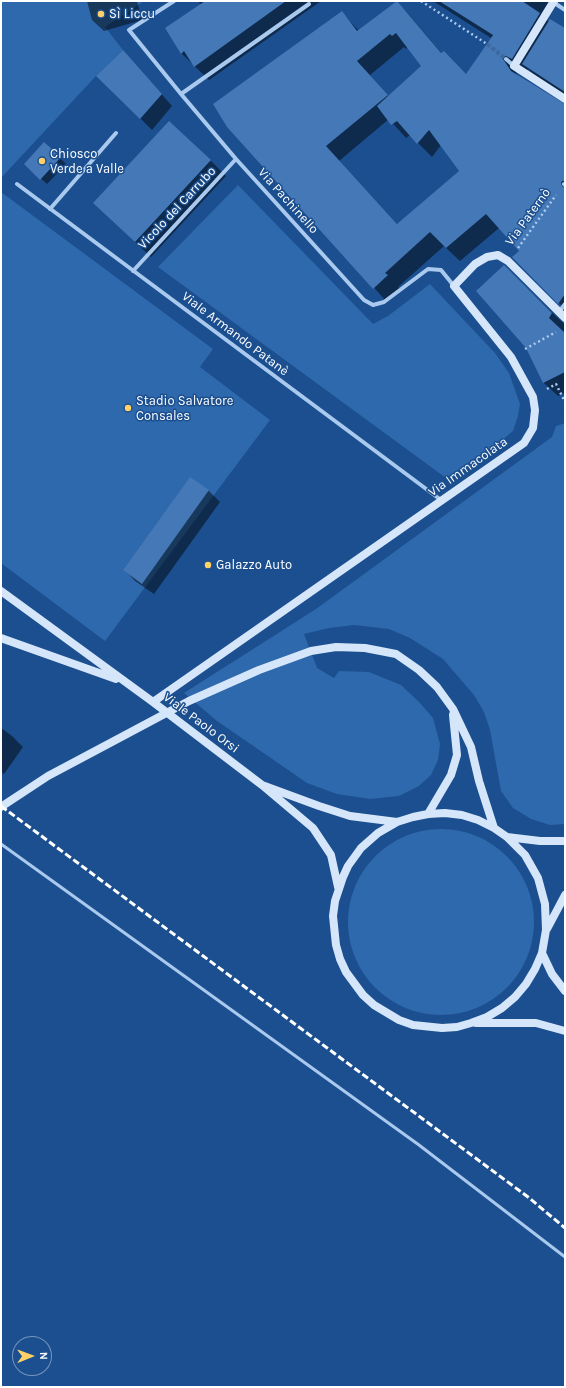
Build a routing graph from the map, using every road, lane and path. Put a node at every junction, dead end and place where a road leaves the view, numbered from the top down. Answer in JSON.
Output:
{"nodes":[{"id":1,"x":174,"y":1,"type":"edge"},
{"id":2,"x":421,"y":1,"type":"edge"},
{"id":3,"x":553,"y":1,"type":"edge"},
{"id":4,"x":309,"y":4,"type":"dead end"},
{"id":5,"x":565,"y":10,"type":"edge"},
{"id":6,"x":487,"y":44,"type":"tunnel mouth"},
{"id":7,"x":506,"y":59,"type":"tunnel mouth"},
{"id":8,"x":514,"y":66,"type":"junction"},
{"id":9,"x":181,"y":94,"type":"junction"},
{"id":10,"x":565,"y":99,"type":"edge"},
{"id":11,"x":116,"y":133,"type":"dead end"},
{"id":12,"x":236,"y":159,"type":"junction"},
{"id":13,"x":17,"y":184,"type":"dead end"},
{"id":14,"x":564,"y":184,"type":"edge"},
{"id":15,"x":50,"y":209,"type":"junction"},
{"id":16,"x":508,"y":261,"type":"junction"},
{"id":17,"x":133,"y":271,"type":"junction"},
{"id":18,"x":454,"y":286,"type":"junction"},
{"id":19,"x":565,"y":304,"type":"edge"},
{"id":20,"x":562,"y":315,"type":"edge"},
{"id":21,"x":558,"y":330,"type":"dead end"},
{"id":22,"x":510,"y":357,"type":"junction"},
{"id":23,"x":441,"y":500,"type":"junction"},
{"id":24,"x":1,"y":591,"type":"edge"},
{"id":25,"x":1,"y":638,"type":"edge"},
{"id":26,"x":124,"y":682,"type":"junction"},
{"id":27,"x":154,"y":702,"type":"junction"},
{"id":28,"x":452,"y":709,"type":"junction"},
{"id":29,"x":262,"y":785,"type":"junction"},
{"id":30,"x":1,"y":807,"type":"edge"},
{"id":31,"x":428,"y":814,"type":"junction"},
{"id":32,"x":397,"y":822,"type":"junction"},
{"id":33,"x":494,"y":828,"type":"junction"},
{"id":34,"x":506,"y":837,"type":"junction"},
{"id":35,"x":565,"y":841,"type":"edge"},
{"id":36,"x":1,"y":844,"type":"edge"},
{"id":37,"x":338,"y":887,"type":"junction"},
{"id":38,"x":565,"y":895,"type":"edge"},
{"id":39,"x":546,"y":930,"type":"junction"},
{"id":40,"x":542,"y":953,"type":"junction"},
{"id":41,"x":565,"y":992,"type":"edge"},
{"id":42,"x":471,"y":1023,"type":"junction"},
{"id":43,"x":565,"y":1031,"type":"edge"},
{"id":44,"x":565,"y":1257,"type":"edge"}],
"edges":[{"from":1,"to":9,"type":"street","name":"Via Pachinello"},
{"from":2,"to":6,"type":"path"},
{"from":3,"to":5,"type":"street"},
{"from":3,"to":8,"type":"main road"},
{"from":4,"to":9,"type":"street"},
{"from":7,"to":8,"type":"street"},
{"from":8,"to":10,"type":"main road"},
{"from":9,"to":12,"type":"street","name":"Via Pachinello"},
{"from":11,"to":15,"type":"street"},
{"from":12,"to":17,"type":"street","name":"Vicolo del Carrubo"},
{"from":12,"to":18,"type":"street","name":"Via Pachinello"},
{"from":13,"to":15,"type":"street","name":"Viale Armando Patanè"},
{"from":14,"to":16,"type":"path","name":"Via Paternò"},
{"from":15,"to":17,"type":"street","name":"Viale Armando Patanè"},
{"from":16,"to":18,"type":"main road"},
{"from":16,"to":20,"type":"main road"},
{"from":17,"to":23,"type":"street","name":"Viale Armando Patanè"},
{"from":18,"to":22,"type":"main road","name":"Via Immacolata"},
{"from":19,"to":20,"type":"street"},
{"from":21,"to":22,"type":"path"},
{"from":22,"to":23,"type":"main road","name":"Via Immacolata"},
{"from":23,"to":27,"type":"main road","name":"Via Immacolata"},
{"from":24,"to":26,"type":"main road"},
{"from":25,"to":26,"type":"main road"},
{"from":26,"to":27,"type":"main road","name":"Viale Paolo Orsi"},
{"from":27,"to":29,"type":"main road","name":"Viale Paolo Orsi"},
{"from":28,"to":30,"type":"main road"},
{"from":28,"to":31,"type":"main road"},
{"from":28,"to":33,"type":"main road"},
{"from":29,"to":32,"type":"main road"},
{"from":29,"to":37,"type":"main road"},
{"from":31,"to":32,"type":"main road"},
{"from":31,"to":33,"type":"main road"},
{"from":32,"to":37,"type":"main road"},
{"from":33,"to":34,"type":"main road"},
{"from":34,"to":35,"type":"main road"},
{"from":34,"to":39,"type":"main road"},
{"from":36,"to":44,"type":"lane"},
{"from":37,"to":42,"type":"main road"},
{"from":38,"to":39,"type":"main road"},
{"from":39,"to":40,"type":"main road"},
{"from":40,"to":41,"type":"main road"},
{"from":40,"to":42,"type":"main road"},
{"from":42,"to":43,"type":"main road"}]}
